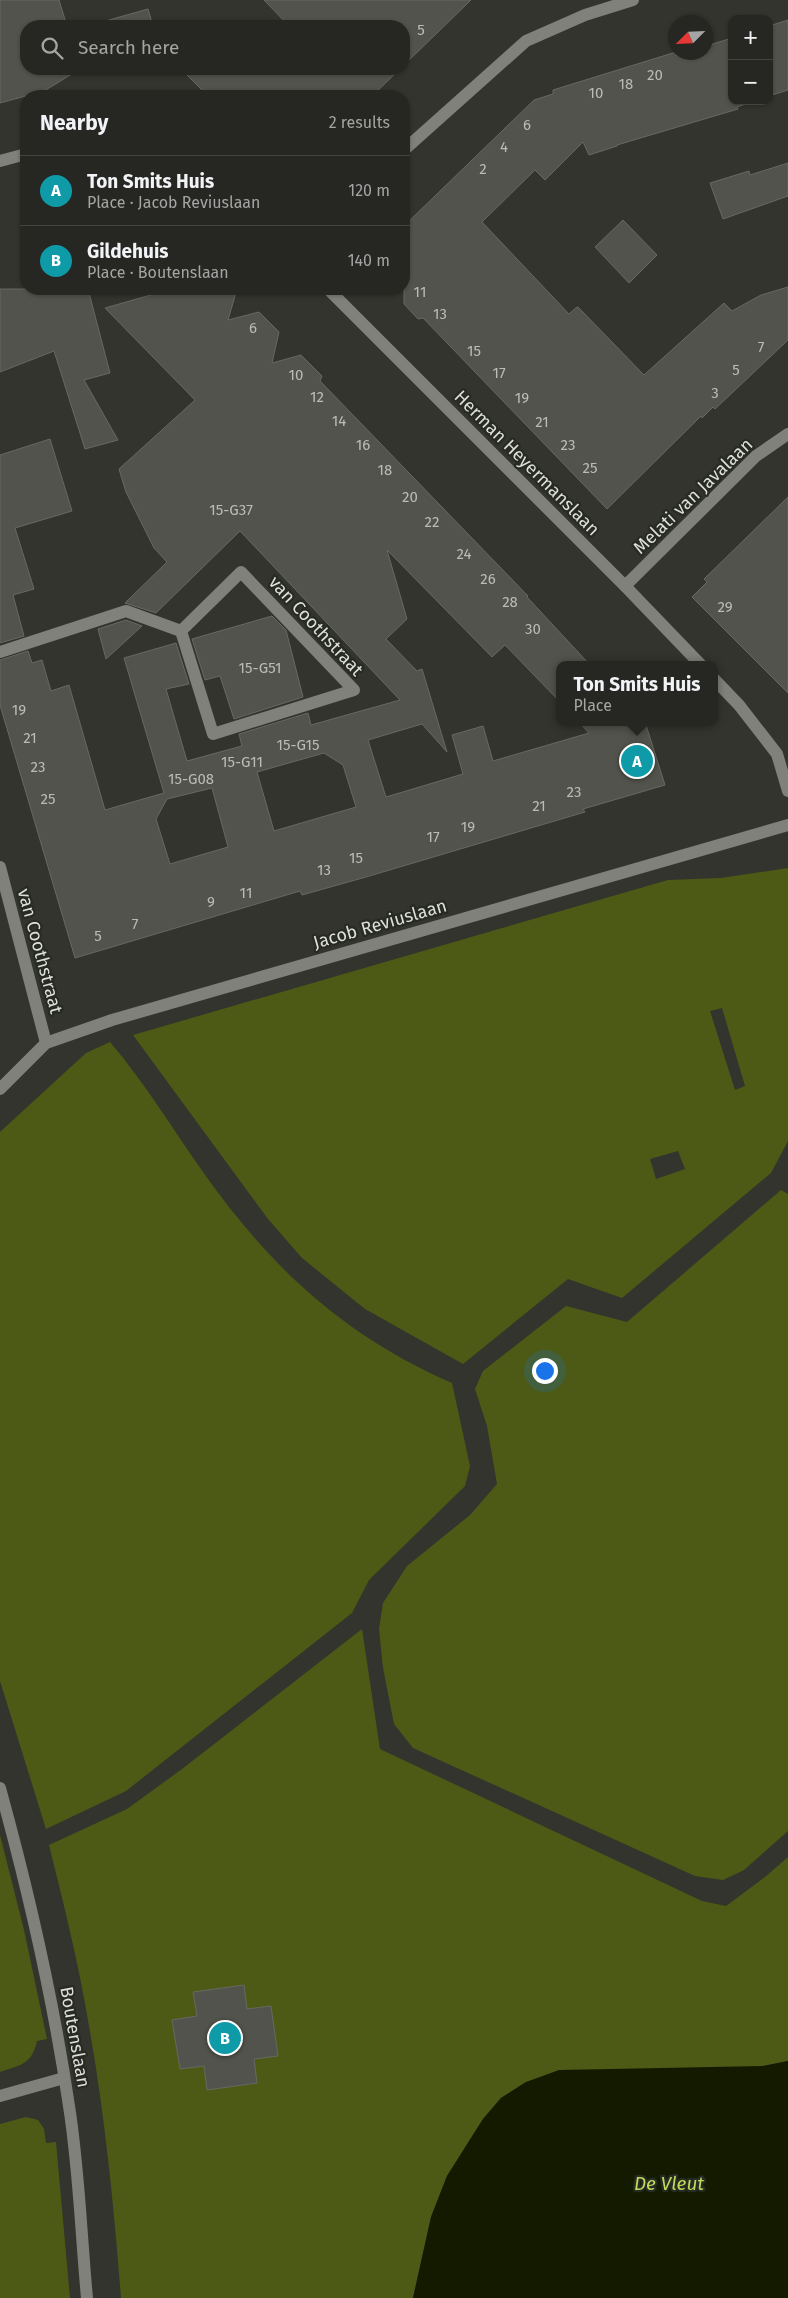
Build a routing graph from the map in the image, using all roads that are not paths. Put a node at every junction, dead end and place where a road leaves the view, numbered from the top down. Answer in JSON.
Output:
{"nodes":[{"id":1,"x":633,"y":0,"type":"edge"},
{"id":2,"x":410,"y":145,"type":"edge"},
{"id":3,"x":20,"y":156,"type":"edge"},
{"id":4,"x":0,"y":161,"type":"edge"},
{"id":5,"x":334,"y":295,"type":"edge"},
{"id":6,"x":788,"y":434,"type":"edge"},
{"id":7,"x":626,"y":586,"type":"junction"},
{"id":8,"x":182,"y":631,"type":"junction"},
{"id":9,"x":0,"y":652,"type":"edge"},
{"id":10,"x":697,"y":661,"type":"edge"},
{"id":11,"x":718,"y":683,"type":"edge"},
{"id":12,"x":788,"y":792,"type":"edge"},
{"id":13,"x":788,"y":825,"type":"edge"},
{"id":14,"x":0,"y":867,"type":"edge"},
{"id":15,"x":46,"y":1043,"type":"junction"},
{"id":16,"x":0,"y":1089,"type":"edge"},
{"id":17,"x":0,"y":1788,"type":"edge"},
{"id":18,"x":64,"y":2078,"type":"junction"},
{"id":19,"x":0,"y":2096,"type":"edge"},
{"id":20,"x":87,"y":2298,"type":"edge"}],
"edges":[{"from":1,"to":2,"type":"street"},
{"from":3,"to":4,"type":"street"},
{"from":5,"to":7,"type":"street","name":"Herman Heyermanslaan"},
{"from":6,"to":7,"type":"street","name":"Melati van Javalaan"},
{"from":7,"to":10,"type":"street","name":"Herman Heyermanslaan"},
{"from":8,"to":8,"type":"street","name":"van Coothstraat"},
{"from":8,"to":9,"type":"street"},
{"from":11,"to":12,"type":"street"},
{"from":13,"to":15,"type":"street","name":"Jacob Reviuslaan"},
{"from":14,"to":15,"type":"street","name":"van Coothstraat"},
{"from":15,"to":16,"type":"street","name":"Jacob Reviuslaan"},
{"from":17,"to":18,"type":"street","name":"Boutenslaan"},
{"from":18,"to":19,"type":"street"},
{"from":18,"to":20,"type":"street","name":"Boutenslaan"}]}
